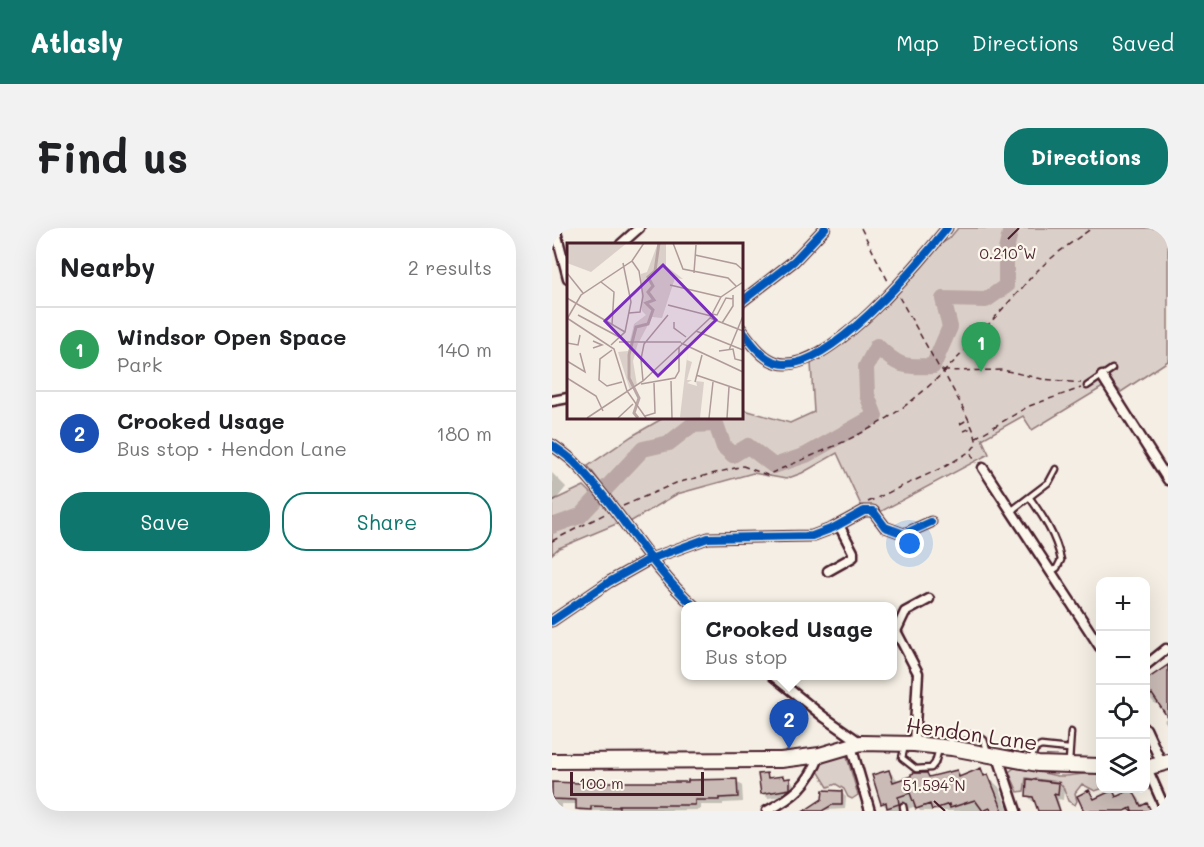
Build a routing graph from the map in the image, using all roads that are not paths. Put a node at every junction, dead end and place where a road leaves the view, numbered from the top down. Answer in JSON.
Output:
{"nodes":[{"id":1,"x":555,"y":228,"type":"edge"},
{"id":2,"x":639,"y":228,"type":"edge"},
{"id":3,"x":825,"y":228,"type":"edge"},
{"id":4,"x":947,"y":228,"type":"edge"},
{"id":5,"x":622,"y":243,"type":"edge"},
{"id":6,"x":567,"y":274,"type":"edge"},
{"id":7,"x":742,"y":301,"type":"edge"},
{"id":8,"x":742,"y":330,"type":"edge"},
{"id":9,"x":1112,"y":369,"type":"dead end"},
{"id":10,"x":1102,"y":376,"type":"junction"},
{"id":11,"x":1087,"y":386,"type":"road end"},
{"id":12,"x":567,"y":398,"type":"edge"},
{"id":13,"x":552,"y":401,"type":"edge"},
{"id":14,"x":552,"y":444,"type":"edge"},
{"id":15,"x":983,"y":468,"type":"road end"},
{"id":16,"x":1056,"y":469,"type":"dead end"},
{"id":17,"x":1168,"y":480,"type":"edge"},
{"id":18,"x":1030,"y":498,"type":"junction"},
{"id":19,"x":1011,"y":511,"type":"junction"},
{"id":20,"x":931,"y":522,"type":"dead end"},
{"id":21,"x":839,"y":525,"type":"junction"},
{"id":22,"x":650,"y":559,"type":"junction"},
{"id":23,"x":828,"y":571,"type":"dead end"},
{"id":24,"x":1051,"y":572,"type":"junction"},
{"id":25,"x":929,"y":599,"type":"dead end"},
{"id":26,"x":689,"y":602,"type":"edge"},
{"id":27,"x":552,"y":621,"type":"edge"},
{"id":28,"x":897,"y":629,"type":"edge"},
{"id":29,"x":897,"y":633,"type":"edge"},
{"id":30,"x":1096,"y":640,"type":"edge"},
{"id":31,"x":1166,"y":649,"type":"dead end"},
{"id":32,"x":1150,"y":662,"type":"edge"},
{"id":33,"x":779,"y":680,"type":"edge"},
{"id":34,"x":1071,"y":732,"type":"dead end"},
{"id":35,"x":1150,"y":736,"type":"edge"},
{"id":36,"x":910,"y":744,"type":"junction"},
{"id":37,"x":856,"y":745,"type":"junction"},
{"id":38,"x":944,"y":747,"type":"junction"},
{"id":39,"x":1069,"y":749,"type":"junction"},
{"id":40,"x":820,"y":755,"type":"junction"},
{"id":41,"x":993,"y":756,"type":"junction"},
{"id":42,"x":552,"y":761,"type":"edge"},
{"id":43,"x":1030,"y":763,"type":"junction"},
{"id":44,"x":1165,"y":763,"type":"edge"},
{"id":45,"x":1069,"y":765,"type":"junction"},
{"id":46,"x":1096,"y":766,"type":"edge"},
{"id":47,"x":1150,"y":767,"type":"edge"},
{"id":48,"x":1150,"y":777,"type":"edge"},
{"id":49,"x":767,"y":811,"type":"edge"},
{"id":50,"x":870,"y":811,"type":"edge"},
{"id":51,"x":1016,"y":811,"type":"edge"},
{"id":52,"x":1166,"y":811,"type":"edge"}],
"edges":[{"from":1,"to":6,"type":"street"},
{"from":2,"to":5,"type":"street"},
{"from":3,"to":7,"type":"street"},
{"from":4,"to":8,"type":"street"},
{"from":9,"to":10,"type":"lane"},
{"from":10,"to":11,"type":"lane"},
{"from":10,"to":17,"type":"street"},
{"from":12,"to":13,"type":"street"},
{"from":14,"to":22,"type":"street"},
{"from":15,"to":19,"type":"street"},
{"from":16,"to":18,"type":"lane"},
{"from":18,"to":19,"type":"lane"},
{"from":18,"to":24,"type":"lane"},
{"from":19,"to":24,"type":"street"},
{"from":20,"to":21,"type":"street"},
{"from":21,"to":22,"type":"street"},
{"from":21,"to":23,"type":"street"},
{"from":22,"to":26,"type":"street"},
{"from":22,"to":27,"type":"street"},
{"from":24,"to":30,"type":"street"},
{"from":25,"to":28,"type":"street"},
{"from":29,"to":36,"type":"street"},
{"from":31,"to":32,"type":"street"},
{"from":33,"to":37,"type":"street"},
{"from":34,"to":39,"type":"lane"},
{"from":35,"to":44,"type":"street"},
{"from":36,"to":37,"type":"main road","name":"Hendon Lane"},
{"from":36,"to":38,"type":"main road","name":"Hendon Lane"},
{"from":36,"to":38,"type":"lane"},
{"from":37,"to":40,"type":"main road","name":"Hendon Lane"},
{"from":37,"to":50,"type":"street"},
{"from":38,"to":41,"type":"main road","name":"Hendon Lane"},
{"from":39,"to":43,"type":"lane"},
{"from":39,"to":45,"type":"lane"},
{"from":40,"to":42,"type":"main road","name":"Hendon Lane"},
{"from":40,"to":49,"type":"street"},
{"from":41,"to":43,"type":"main road","name":"Hendon Lane"},
{"from":41,"to":51,"type":"street"},
{"from":43,"to":45,"type":"main road","name":"Hendon Lane"},
{"from":44,"to":47,"type":"main road"},
{"from":45,"to":46,"type":"main road","name":"Hendon Lane"},
{"from":48,"to":52,"type":"street"}]}
